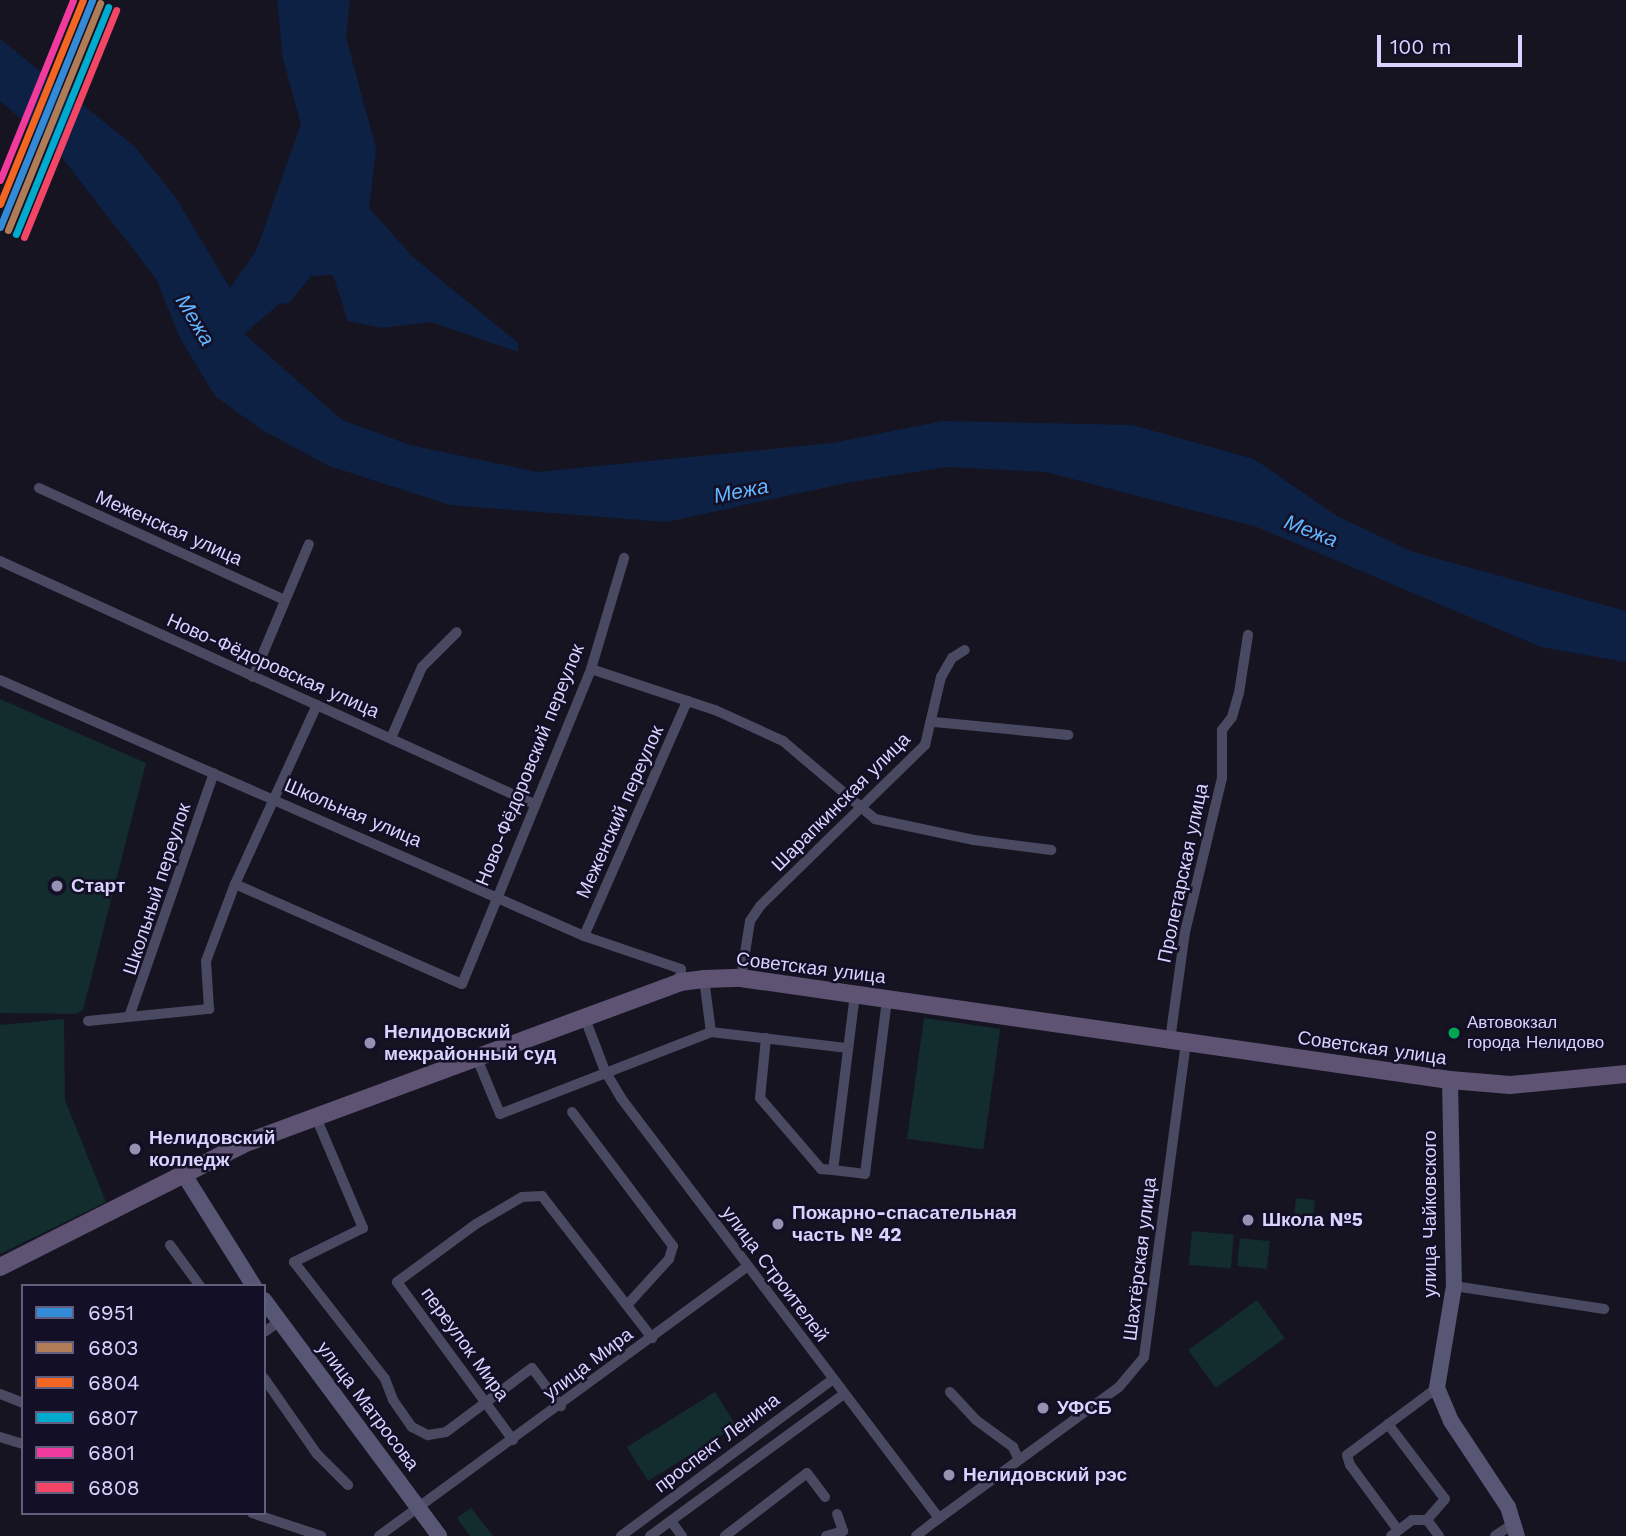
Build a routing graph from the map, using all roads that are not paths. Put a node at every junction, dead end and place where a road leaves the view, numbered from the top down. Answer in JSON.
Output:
{"nodes":[{"id":1,"x":38,"y":488,"type":"dead end"},
{"id":2,"x":309,"y":544,"type":"dead end"},
{"id":3,"x":624,"y":558,"type":"dead end"},
{"id":4,"x":0,"y":561,"type":"edge"},
{"id":5,"x":285,"y":600,"type":"junction"},
{"id":6,"x":457,"y":632,"type":"dead end"},
{"id":7,"x":1248,"y":635,"type":"dead end"},
{"id":8,"x":965,"y":650,"type":"dead end"},
{"id":9,"x":591,"y":669,"type":"junction"},
{"id":10,"x":253,"y":677,"type":"junction"},
{"id":11,"x":0,"y":680,"type":"edge"},
{"id":12,"x":687,"y":701,"type":"junction"},
{"id":13,"x":317,"y":705,"type":"junction"},
{"id":14,"x":934,"y":722,"type":"junction"},
{"id":15,"x":1068,"y":735,"type":"dead end"},
{"id":16,"x":391,"y":738,"type":"junction"},
{"id":17,"x":214,"y":773,"type":"junction"},
{"id":18,"x":275,"y":799,"type":"junction"},
{"id":19,"x":532,"y":803,"type":"junction"},
{"id":20,"x":862,"y":808,"type":"junction"},
{"id":21,"x":1051,"y":850,"type":"dead end"},
{"id":22,"x":235,"y":884,"type":"junction"},
{"id":23,"x":496,"y":894,"type":"junction"},
{"id":24,"x":584,"y":936,"type":"junction"},
{"id":25,"x":741,"y":978,"type":"junction"},
{"id":26,"x":704,"y":979,"type":"junction"},
{"id":27,"x":680,"y":982,"type":"junction"},
{"id":28,"x":855,"y":994,"type":"junction"},
{"id":29,"x":887,"y":999,"type":"junction"},
{"id":30,"x":130,"y":1014,"type":"junction"},
{"id":31,"x":584,"y":1016,"type":"junction"},
{"id":32,"x":88,"y":1021,"type":"dead end"},
{"id":33,"x":711,"y":1032,"type":"junction"},
{"id":34,"x":766,"y":1038,"type":"junction"},
{"id":35,"x":1178,"y":1041,"type":"junction"},
{"id":36,"x":848,"y":1048,"type":"junction"},
{"id":37,"x":476,"y":1056,"type":"junction"},
{"id":38,"x":604,"y":1071,"type":"junction"},
{"id":39,"x":1626,"y":1074,"type":"edge"},
{"id":40,"x":1450,"y":1080,"type":"junction"},
{"id":41,"x":572,"y":1112,"type":"dead end"},
{"id":42,"x":315,"y":1115,"type":"junction"},
{"id":43,"x":833,"y":1170,"type":"junction"},
{"id":44,"x":183,"y":1173,"type":"junction"},
{"id":45,"x":170,"y":1245,"type":"dead end"},
{"id":46,"x":0,"y":1267,"type":"edge"},
{"id":47,"x":747,"y":1267,"type":"junction"},
{"id":48,"x":199,"y":1284,"type":"edge"},
{"id":49,"x":253,"y":1284,"type":"edge"},
{"id":50,"x":1454,"y":1286,"type":"junction"},
{"id":51,"x":266,"y":1303,"type":"edge"},
{"id":52,"x":627,"y":1305,"type":"junction"},
{"id":53,"x":1604,"y":1309,"type":"dead end"},
{"id":54,"x":279,"y":1322,"type":"junction"},
{"id":55,"x":266,"y":1331,"type":"edge"},
{"id":56,"x":652,"y":1338,"type":"junction"},
{"id":57,"x":833,"y":1379,"type":"junction"},
{"id":58,"x":266,"y":1381,"type":"edge"},
{"id":59,"x":1437,"y":1388,"type":"junction"},
{"id":60,"x":950,"y":1392,"type":"dead end"},
{"id":61,"x":0,"y":1394,"type":"edge"},
{"id":62,"x":844,"y":1394,"type":"junction"},
{"id":63,"x":21,"y":1402,"type":"edge"},
{"id":64,"x":487,"y":1403,"type":"junction"},
{"id":65,"x":561,"y":1406,"type":"junction"},
{"id":66,"x":1388,"y":1424,"type":"junction"},
{"id":67,"x":0,"y":1437,"type":"edge"},
{"id":68,"x":513,"y":1440,"type":"junction"},
{"id":69,"x":21,"y":1443,"type":"edge"},
{"id":70,"x":1018,"y":1458,"type":"junction"},
{"id":71,"x":348,"y":1485,"type":"dead end"},
{"id":72,"x":825,"y":1497,"type":"dead end"},
{"id":73,"x":418,"y":1507,"type":"junction"},
{"id":74,"x":838,"y":1514,"type":"dead end"},
{"id":75,"x":257,"y":1515,"type":"edge"},
{"id":76,"x":939,"y":1518,"type":"junction"},
{"id":77,"x":1427,"y":1520,"type":"junction"},
{"id":78,"x":671,"y":1521,"type":"junction"},
{"id":79,"x":1515,"y":1530,"type":"edge"},
{"id":80,"x":1395,"y":1533,"type":"edge"},
{"id":81,"x":321,"y":1536,"type":"edge"},
{"id":82,"x":379,"y":1536,"type":"edge"},
{"id":83,"x":439,"y":1536,"type":"edge"},
{"id":84,"x":621,"y":1536,"type":"edge"},
{"id":85,"x":650,"y":1536,"type":"edge"},
{"id":86,"x":682,"y":1536,"type":"edge"},
{"id":87,"x":725,"y":1536,"type":"edge"},
{"id":88,"x":826,"y":1536,"type":"edge"},
{"id":89,"x":915,"y":1536,"type":"edge"},
{"id":90,"x":1439,"y":1536,"type":"edge"},
{"id":91,"x":1495,"y":1536,"type":"edge"}],
"edges":[{"from":1,"to":5,"type":"street","name":"Меженская улица"},
{"from":2,"to":5,"type":"street"},
{"from":3,"to":9,"type":"street","name":"Ново-Фёдоровский переулок"},
{"from":4,"to":10,"type":"street","name":"Ново-Фёдоровская улица"},
{"from":5,"to":10,"type":"street"},
{"from":6,"to":16,"type":"street"},
{"from":7,"to":35,"type":"street","name":"Пролетарская улица"},
{"from":8,"to":14,"type":"street","name":"Шарапкинская улица"},
{"from":9,"to":12,"type":"street"},
{"from":9,"to":19,"type":"street","name":"Ново-Фёдоровский переулок"},
{"from":10,"to":13,"type":"street","name":"Ново-Фёдоровская улица"},
{"from":11,"to":17,"type":"street","name":"Школьная улица"},
{"from":12,"to":20,"type":"street"},
{"from":12,"to":24,"type":"street","name":"Меженский переулок"},
{"from":13,"to":16,"type":"street","name":"Ново-Фёдоровская улица"},
{"from":13,"to":18,"type":"street"},
{"from":14,"to":15,"type":"street"},
{"from":14,"to":20,"type":"street","name":"Шарапкинская улица"},
{"from":16,"to":19,"type":"street","name":"Ново-Фёдоровская улица"},
{"from":17,"to":18,"type":"street","name":"Школьная улица"},
{"from":17,"to":30,"type":"street","name":"Школьный переулок"},
{"from":18,"to":22,"type":"street"},
{"from":18,"to":23,"type":"street","name":"Школьная улица"},
{"from":19,"to":23,"type":"street","name":"Ново-Фёдоровский переулок"},
{"from":20,"to":21,"type":"street"},
{"from":20,"to":25,"type":"street","name":"Шарапкинская улица"},
{"from":22,"to":23,"type":"street","name":"Ново-Фёдоровский переулок"},
{"from":22,"to":30,"type":"street"},
{"from":23,"to":24,"type":"street","name":"Школьная улица"},
{"from":24,"to":27,"type":"street","name":"Школьная улица"},
{"from":25,"to":26,"type":"main road","name":"Советская улица"},
{"from":25,"to":28,"type":"main road","name":"Советская улица"},
{"from":26,"to":27,"type":"main road","name":"Советская улица"},
{"from":26,"to":33,"type":"street"},
{"from":27,"to":31,"type":"main road","name":"Советская улица"},
{"from":28,"to":29,"type":"main road","name":"Советская улица"},
{"from":28,"to":36,"type":"street"},
{"from":29,"to":35,"type":"main road","name":"Советская улица"},
{"from":29,"to":43,"type":"street"},
{"from":30,"to":32,"type":"street"},
{"from":31,"to":37,"type":"main road","name":"Советская улица"},
{"from":31,"to":38,"type":"street","name":"улица Строителей"},
{"from":33,"to":34,"type":"street"},
{"from":33,"to":38,"type":"street"},
{"from":34,"to":36,"type":"street"},
{"from":34,"to":43,"type":"street"},
{"from":35,"to":40,"type":"main road","name":"Советская улица"},
{"from":35,"to":70,"type":"street","name":"Шахтёрская улица"},
{"from":36,"to":43,"type":"street"},
{"from":37,"to":38,"type":"street"},
{"from":37,"to":42,"type":"main road","name":"Советская улица"},
{"from":38,"to":47,"type":"street","name":"улица Строителей"},
{"from":39,"to":40,"type":"main road","name":"Советская улица"},
{"from":40,"to":50,"type":"street","name":"улица Чайковского"},
{"from":41,"to":52,"type":"street"},
{"from":42,"to":44,"type":"main road","name":"Советская улица"},
{"from":42,"to":64,"type":"street"},
{"from":44,"to":46,"type":"main road","name":"Советская улица"},
{"from":44,"to":49,"type":"street"},
{"from":45,"to":48,"type":"street"},
{"from":47,"to":56,"type":"street","name":"улица Мира"},
{"from":47,"to":57,"type":"street","name":"улица Строителей"},
{"from":50,"to":53,"type":"street"},
{"from":50,"to":59,"type":"street","name":"улица Чайковского"},
{"from":51,"to":54,"type":"street","name":"улица Матросова"},
{"from":52,"to":56,"type":"street","name":"переулок Мира"},
{"from":52,"to":64,"type":"street","name":"переулок Мира"},
{"from":54,"to":55,"type":"street"},
{"from":54,"to":73,"type":"street","name":"улица Матросова"},
{"from":56,"to":65,"type":"street","name":"улица Мира"},
{"from":57,"to":62,"type":"street","name":"улица Строителей"},
{"from":57,"to":84,"type":"street","name":"проспект Ленина"},
{"from":58,"to":71,"type":"street"},
{"from":59,"to":66,"type":"street"},
{"from":59,"to":79,"type":"street"},
{"from":60,"to":70,"type":"street"},
{"from":61,"to":63,"type":"street"},
{"from":62,"to":76,"type":"street","name":"улица Строителей"},
{"from":62,"to":78,"type":"street","name":"проспект Ленина"},
{"from":64,"to":65,"type":"street"},
{"from":64,"to":68,"type":"street","name":"переулок Мира"},
{"from":65,"to":68,"type":"street","name":"улица Мира"},
{"from":66,"to":77,"type":"street"},
{"from":66,"to":80,"type":"street"},
{"from":67,"to":69,"type":"street"},
{"from":68,"to":73,"type":"street","name":"улица Мира"},
{"from":70,"to":76,"type":"street","name":"Шахтёрская улица"},
{"from":72,"to":87,"type":"street"},
{"from":73,"to":82,"type":"street","name":"улица Мира"},
{"from":73,"to":83,"type":"street","name":"улица Матросова"},
{"from":74,"to":88,"type":"street"},
{"from":75,"to":81,"type":"street"},
{"from":76,"to":89,"type":"street"},
{"from":77,"to":80,"type":"street"},
{"from":77,"to":90,"type":"street"},
{"from":78,"to":85,"type":"street","name":"проспект Ленина"},
{"from":78,"to":86,"type":"street"},
{"from":79,"to":91,"type":"street"}]}
